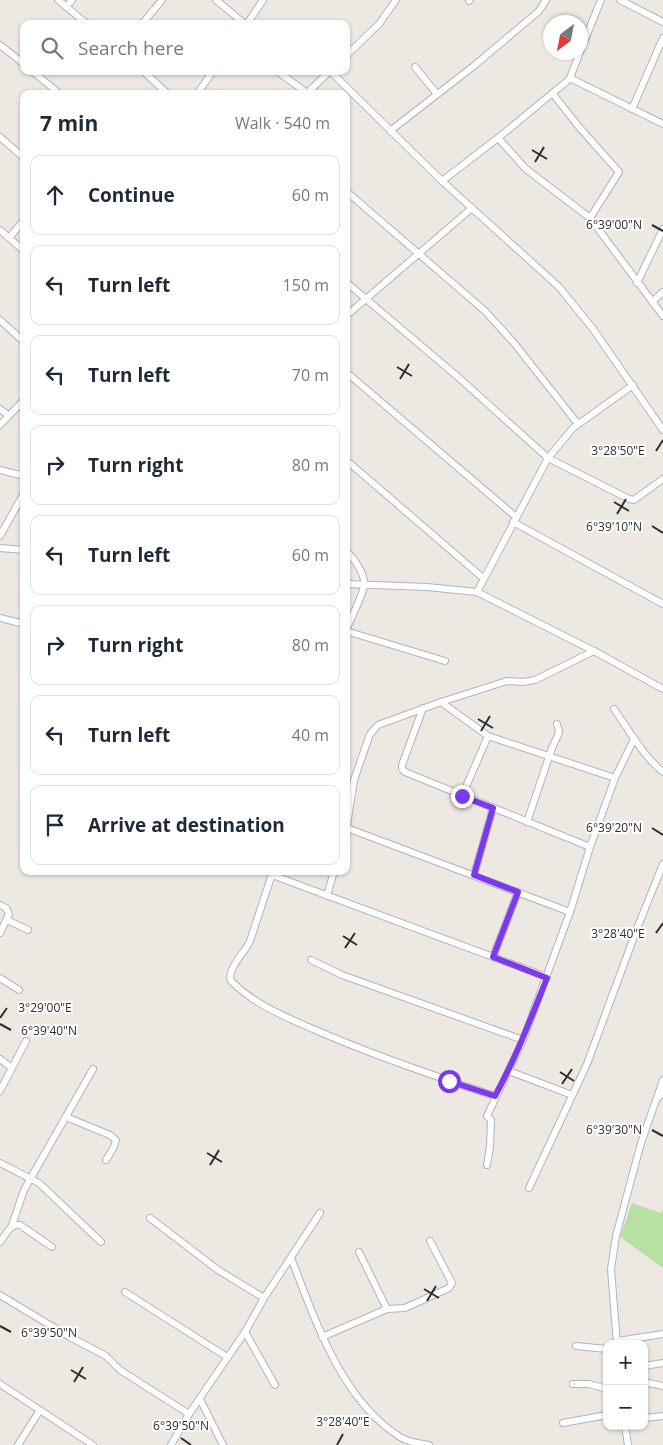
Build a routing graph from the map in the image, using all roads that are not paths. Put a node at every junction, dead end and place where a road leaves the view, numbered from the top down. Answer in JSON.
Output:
{"nodes":[{"id":1,"x":58,"y":0,"type":"edge"},
{"id":2,"x":72,"y":0,"type":"edge"},
{"id":3,"x":162,"y":0,"type":"edge"},
{"id":4,"x":216,"y":0,"type":"edge"},
{"id":5,"x":263,"y":0,"type":"edge"},
{"id":6,"x":396,"y":0,"type":"edge"},
{"id":7,"x":546,"y":0,"type":"edge"},
{"id":8,"x":600,"y":0,"type":"edge"},
{"id":9,"x":620,"y":0,"type":"edge"},
{"id":10,"x":66,"y":7,"type":"junction"},
{"id":11,"x":81,"y":20,"type":"edge"},
{"id":12,"x":145,"y":20,"type":"edge"},
{"id":13,"x":241,"y":20,"type":"edge"},
{"id":14,"x":249,"y":20,"type":"edge"},
{"id":15,"x":663,"y":22,"type":"edge"},
{"id":16,"x":588,"y":31,"type":"edge"},
{"id":17,"x":663,"y":38,"type":"edge"},
{"id":18,"x":0,"y":44,"type":"edge"},
{"id":19,"x":350,"y":52,"type":"edge"},
{"id":20,"x":577,"y":60,"type":"edge"},
{"id":21,"x":20,"y":61,"type":"edge"},
{"id":22,"x":415,"y":67,"type":"dead end"},
{"id":23,"x":37,"y":75,"type":"edge"},
{"id":24,"x":147,"y":75,"type":"edge"},
{"id":25,"x":210,"y":75,"type":"edge"},
{"id":26,"x":282,"y":75,"type":"edge"},
{"id":27,"x":326,"y":75,"type":"edge"},
{"id":28,"x":334,"y":75,"type":"edge"},
{"id":29,"x":570,"y":78,"type":"junction"},
{"id":30,"x":55,"y":90,"type":"edge"},
{"id":31,"x":164,"y":90,"type":"edge"},
{"id":32,"x":200,"y":90,"type":"edge"},
{"id":33,"x":303,"y":90,"type":"edge"},
{"id":34,"x":310,"y":90,"type":"edge"},
{"id":35,"x":349,"y":90,"type":"edge"},
{"id":36,"x":350,"y":91,"type":"edge"},
{"id":37,"x":437,"y":94,"type":"junction"},
{"id":38,"x":553,"y":94,"type":"junction"},
{"id":39,"x":632,"y":109,"type":"junction"},
{"id":40,"x":663,"y":124,"type":"edge"},
{"id":41,"x":390,"y":131,"type":"junction"},
{"id":42,"x":0,"y":137,"type":"edge"},
{"id":43,"x":498,"y":138,"type":"junction"},
{"id":44,"x":20,"y":154,"type":"edge"},
{"id":45,"x":442,"y":181,"type":"junction"},
{"id":46,"x":350,"y":194,"type":"edge"},
{"id":47,"x":472,"y":208,"type":"junction"},
{"id":48,"x":590,"y":218,"type":"junction"},
{"id":49,"x":20,"y":225,"type":"edge"},
{"id":50,"x":663,"y":229,"type":"edge"},
{"id":51,"x":0,"y":230,"type":"edge"},
{"id":52,"x":9,"y":238,"type":"junction"},
{"id":53,"x":20,"y":248,"type":"edge"},
{"id":54,"x":418,"y":254,"type":"junction"},
{"id":55,"x":636,"y":283,"type":"junction"},
{"id":56,"x":350,"y":285,"type":"edge"},
{"id":57,"x":663,"y":292,"type":"edge"},
{"id":58,"x":366,"y":299,"type":"junction"},
{"id":59,"x":652,"y":302,"type":"junction"},
{"id":60,"x":350,"y":313,"type":"edge"},
{"id":61,"x":663,"y":316,"type":"edge"},
{"id":62,"x":0,"y":320,"type":"edge"},
{"id":63,"x":20,"y":338,"type":"edge"},
{"id":64,"x":350,"y":376,"type":"edge"},
{"id":65,"x":632,"y":385,"type":"junction"},
{"id":66,"x":20,"y":404,"type":"edge"},
{"id":67,"x":0,"y":410,"type":"edge"},
{"id":68,"x":9,"y":416,"type":"junction"},
{"id":69,"x":578,"y":424,"type":"junction"},
{"id":70,"x":0,"y":425,"type":"edge"},
{"id":71,"x":663,"y":430,"type":"edge"},
{"id":72,"x":548,"y":458,"type":"junction"},
{"id":73,"x":350,"y":463,"type":"edge"},
{"id":74,"x":0,"y":470,"type":"edge"},
{"id":75,"x":20,"y":475,"type":"edge"},
{"id":76,"x":663,"y":479,"type":"edge"},
{"id":77,"x":20,"y":500,"type":"edge"},
{"id":78,"x":515,"y":520,"type":"junction"},
{"id":79,"x":0,"y":536,"type":"edge"},
{"id":80,"x":0,"y":548,"type":"edge"},
{"id":81,"x":20,"y":550,"type":"edge"},
{"id":82,"x":350,"y":555,"type":"edge"},
{"id":83,"x":483,"y":578,"type":"junction"},
{"id":84,"x":350,"y":584,"type":"edge"},
{"id":85,"x":364,"y":585,"type":"junction"},
{"id":86,"x":476,"y":592,"type":"junction"},
{"id":87,"x":663,"y":604,"type":"edge"},
{"id":88,"x":0,"y":618,"type":"edge"},
{"id":89,"x":350,"y":620,"type":"edge"},
{"id":90,"x":20,"y":623,"type":"edge"},
{"id":91,"x":350,"y":631,"type":"edge"},
{"id":92,"x":594,"y":651,"type":"junction"},
{"id":93,"x":445,"y":660,"type":"dead end"},
{"id":94,"x":663,"y":689,"type":"edge"},
{"id":95,"x":442,"y":702,"type":"junction"},
{"id":96,"x":423,"y":708,"type":"junction"},
{"id":97,"x":614,"y":709,"type":"dead end"},
{"id":98,"x":557,"y":724,"type":"dead end"},
{"id":99,"x":488,"y":736,"type":"junction"},
{"id":100,"x":634,"y":739,"type":"junction"},
{"id":101,"x":551,"y":756,"type":"junction"},
{"id":102,"x":663,"y":772,"type":"edge"},
{"id":103,"x":615,"y":778,"type":"junction"},
{"id":104,"x":462,"y":796,"type":"junction"},
{"id":105,"x":493,"y":808,"type":"junction"},
{"id":106,"x":350,"y":809,"type":"edge"},
{"id":107,"x":527,"y":822,"type":"junction"},
{"id":108,"x":350,"y":831,"type":"edge"},
{"id":109,"x":590,"y":847,"type":"junction"},
{"id":110,"x":663,"y":864,"type":"edge"},
{"id":111,"x":272,"y":875,"type":"edge"},
{"id":112,"x":278,"y":875,"type":"edge"},
{"id":113,"x":333,"y":875,"type":"edge"},
{"id":114,"x":474,"y":875,"type":"junction"},
{"id":115,"x":518,"y":892,"type":"junction"},
{"id":116,"x":327,"y":896,"type":"junction"},
{"id":117,"x":0,"y":905,"type":"edge"},
{"id":118,"x":570,"y":912,"type":"junction"},
{"id":119,"x":7,"y":920,"type":"junction"},
{"id":120,"x":28,"y":930,"type":"dead end"},
{"id":121,"x":0,"y":933,"type":"edge"},
{"id":122,"x":493,"y":957,"type":"junction"},
{"id":123,"x":311,"y":960,"type":"dead end"},
{"id":124,"x":0,"y":978,"type":"edge"},
{"id":125,"x":547,"y":978,"type":"junction"},
{"id":126,"x":19,"y":990,"type":"dead end"},
{"id":127,"x":523,"y":1040,"type":"junction"},
{"id":128,"x":26,"y":1041,"type":"dead end"},
{"id":129,"x":0,"y":1059,"type":"edge"},
{"id":130,"x":12,"y":1068,"type":"junction"},
{"id":131,"x":93,"y":1068,"type":"dead end"},
{"id":132,"x":509,"y":1071,"type":"junction"},
{"id":133,"x":663,"y":1080,"type":"edge"},
{"id":134,"x":0,"y":1091,"type":"edge"},
{"id":135,"x":663,"y":1093,"type":"edge"},
{"id":136,"x":572,"y":1095,"type":"junction"},
{"id":137,"x":495,"y":1096,"type":"junction"},
{"id":138,"x":656,"y":1100,"type":"junction"},
{"id":139,"x":66,"y":1118,"type":"junction"},
{"id":140,"x":106,"y":1160,"type":"dead end"},
{"id":141,"x":0,"y":1163,"type":"edge"},
{"id":142,"x":487,"y":1165,"type":"dead end"},
{"id":143,"x":32,"y":1179,"type":"junction"},
{"id":144,"x":529,"y":1188,"type":"dead end"},
{"id":145,"x":320,"y":1213,"type":"dead end"},
{"id":146,"x":150,"y":1218,"type":"dead end"},
{"id":147,"x":12,"y":1226,"type":"junction"},
{"id":148,"x":430,"y":1241,"type":"dead end"},
{"id":149,"x":0,"y":1242,"type":"edge"},
{"id":150,"x":101,"y":1242,"type":"dead end"},
{"id":151,"x":52,"y":1248,"type":"dead end"},
{"id":152,"x":359,"y":1252,"type":"dead end"},
{"id":153,"x":291,"y":1258,"type":"junction"},
{"id":154,"x":125,"y":1292,"type":"dead end"},
{"id":155,"x":0,"y":1294,"type":"edge"},
{"id":156,"x":264,"y":1298,"type":"junction"},
{"id":157,"x":387,"y":1309,"type":"junction"},
{"id":158,"x":245,"y":1332,"type":"junction"},
{"id":159,"x":663,"y":1334,"type":"edge"},
{"id":160,"x":322,"y":1337,"type":"junction"},
{"id":161,"x":618,"y":1340,"type":"edge"},
{"id":162,"x":629,"y":1340,"type":"edge"},
{"id":163,"x":576,"y":1346,"type":"dead end"},
{"id":164,"x":603,"y":1349,"type":"edge"},
{"id":165,"x":227,"y":1357,"type":"junction"},
{"id":166,"x":663,"y":1363,"type":"edge"},
{"id":167,"x":648,"y":1365,"type":"edge"},
{"id":168,"x":648,"y":1383,"type":"edge"},
{"id":169,"x":0,"y":1384,"type":"edge"},
{"id":170,"x":573,"y":1384,"type":"dead end"},
{"id":171,"x":275,"y":1385,"type":"dead end"},
{"id":172,"x":663,"y":1386,"type":"edge"},
{"id":173,"x":603,"y":1388,"type":"edge"},
{"id":174,"x":200,"y":1399,"type":"junction"},
{"id":175,"x":40,"y":1410,"type":"junction"},
{"id":176,"x":189,"y":1414,"type":"junction"},
{"id":177,"x":603,"y":1416,"type":"edge"},
{"id":178,"x":663,"y":1416,"type":"edge"},
{"id":179,"x":648,"y":1418,"type":"edge"},
{"id":180,"x":563,"y":1423,"type":"dead end"},
{"id":181,"x":625,"y":1430,"type":"edge"},
{"id":182,"x":18,"y":1445,"type":"edge"},
{"id":183,"x":93,"y":1445,"type":"edge"},
{"id":184,"x":171,"y":1445,"type":"edge"},
{"id":185,"x":223,"y":1445,"type":"edge"},
{"id":186,"x":429,"y":1445,"type":"edge"},
{"id":187,"x":628,"y":1445,"type":"edge"}],
"edges":[{"from":1,"to":10,"type":"street"},
{"from":2,"to":10,"type":"street"},
{"from":3,"to":12,"type":"street"},
{"from":4,"to":13,"type":"street"},
{"from":5,"to":14,"type":"street"},
{"from":6,"to":19,"type":"street"},
{"from":7,"to":37,"type":"street"},
{"from":8,"to":16,"type":"street"},
{"from":9,"to":15,"type":"street"},
{"from":10,"to":11,"type":"street"},
{"from":17,"to":39,"type":"street"},
{"from":18,"to":21,"type":"street"},
{"from":20,"to":29,"type":"street"},
{"from":22,"to":37,"type":"street"},
{"from":23,"to":30,"type":"street"},
{"from":24,"to":31,"type":"street"},
{"from":25,"to":32,"type":"street"},
{"from":26,"to":33,"type":"street"},
{"from":27,"to":34,"type":"street"},
{"from":28,"to":35,"type":"street"},
{"from":29,"to":38,"type":"street"},
{"from":29,"to":39,"type":"street"},
{"from":36,"to":41,"type":"street"},
{"from":37,"to":41,"type":"street"},
{"from":38,"to":43,"type":"street"},
{"from":38,"to":48,"type":"street"},
{"from":39,"to":40,"type":"street"},
{"from":41,"to":45,"type":"street"},
{"from":42,"to":44,"type":"street"},
{"from":43,"to":45,"type":"street"},
{"from":43,"to":48,"type":"street"},
{"from":45,"to":47,"type":"street"},
{"from":46,"to":54,"type":"street"},
{"from":47,"to":54,"type":"street"},
{"from":47,"to":65,"type":"street"},
{"from":48,"to":55,"type":"street"},
{"from":49,"to":52,"type":"street"},
{"from":50,"to":55,"type":"street"},
{"from":51,"to":52,"type":"street"},
{"from":52,"to":53,"type":"street"},
{"from":54,"to":58,"type":"street"},
{"from":54,"to":69,"type":"street"},
{"from":55,"to":59,"type":"street"},
{"from":56,"to":58,"type":"street"},
{"from":57,"to":59,"type":"street"},
{"from":58,"to":60,"type":"street"},
{"from":58,"to":72,"type":"street"},
{"from":59,"to":61,"type":"street"},
{"from":62,"to":63,"type":"street"},
{"from":64,"to":78,"type":"street"},
{"from":65,"to":69,"type":"street"},
{"from":65,"to":71,"type":"street"},
{"from":66,"to":68,"type":"street"},
{"from":67,"to":68,"type":"street"},
{"from":68,"to":70,"type":"street"},
{"from":69,"to":72,"type":"street"},
{"from":72,"to":76,"type":"street"},
{"from":72,"to":78,"type":"street"},
{"from":73,"to":83,"type":"street"},
{"from":74,"to":75,"type":"street"},
{"from":77,"to":79,"type":"street"},
{"from":78,"to":83,"type":"street"},
{"from":78,"to":87,"type":"street"},
{"from":80,"to":81,"type":"street"},
{"from":82,"to":85,"type":"street"},
{"from":83,"to":86,"type":"street"},
{"from":84,"to":85,"type":"street"},
{"from":85,"to":86,"type":"street"},
{"from":85,"to":89,"type":"street"},
{"from":86,"to":92,"type":"street"},
{"from":88,"to":90,"type":"street"},
{"from":91,"to":93,"type":"street"},
{"from":92,"to":94,"type":"street"},
{"from":92,"to":95,"type":"street"},
{"from":95,"to":96,"type":"street"},
{"from":95,"to":99,"type":"street"},
{"from":96,"to":104,"type":"street"},
{"from":96,"to":106,"type":"street"},
{"from":97,"to":100,"type":"street"},
{"from":98,"to":101,"type":"street"},
{"from":99,"to":101,"type":"street"},
{"from":99,"to":104,"type":"street"},
{"from":100,"to":102,"type":"street"},
{"from":100,"to":103,"type":"street"},
{"from":101,"to":103,"type":"street"},
{"from":101,"to":107,"type":"street"},
{"from":103,"to":109,"type":"street"},
{"from":104,"to":105,"type":"street"},
{"from":105,"to":107,"type":"street"},
{"from":105,"to":114,"type":"street"},
{"from":107,"to":109,"type":"street"},
{"from":108,"to":114,"type":"street"},
{"from":109,"to":118,"type":"street"},
{"from":110,"to":136,"type":"street"},
{"from":111,"to":137,"type":"street"},
{"from":112,"to":116,"type":"street"},
{"from":113,"to":116,"type":"street"},
{"from":114,"to":115,"type":"street"},
{"from":115,"to":118,"type":"street"},
{"from":115,"to":122,"type":"street"},
{"from":116,"to":122,"type":"street"},
{"from":117,"to":119,"type":"street"},
{"from":118,"to":125,"type":"street"},
{"from":119,"to":120,"type":"street"},
{"from":119,"to":121,"type":"street"},
{"from":122,"to":125,"type":"street"},
{"from":123,"to":127,"type":"street"},
{"from":124,"to":126,"type":"street"},
{"from":125,"to":127,"type":"street"},
{"from":127,"to":132,"type":"street"},
{"from":128,"to":130,"type":"street"},
{"from":129,"to":130,"type":"street"},
{"from":130,"to":134,"type":"street"},
{"from":131,"to":139,"type":"street"},
{"from":132,"to":136,"type":"street"},
{"from":132,"to":137,"type":"street"},
{"from":133,"to":138,"type":"street"},
{"from":135,"to":138,"type":"street"},
{"from":136,"to":144,"type":"street"},
{"from":137,"to":142,"type":"street"},
{"from":138,"to":161,"type":"street"},
{"from":139,"to":140,"type":"street"},
{"from":139,"to":143,"type":"street"},
{"from":141,"to":143,"type":"street"},
{"from":143,"to":147,"type":"street"},
{"from":143,"to":150,"type":"street"},
{"from":145,"to":153,"type":"street"},
{"from":146,"to":156,"type":"street"},
{"from":147,"to":149,"type":"street"},
{"from":147,"to":151,"type":"street"},
{"from":148,"to":157,"type":"street"},
{"from":152,"to":157,"type":"street"},
{"from":153,"to":156,"type":"street"},
{"from":153,"to":160,"type":"street"},
{"from":154,"to":165,"type":"street"},
{"from":155,"to":176,"type":"street"},
{"from":156,"to":158,"type":"street"},
{"from":157,"to":160,"type":"street"},
{"from":158,"to":165,"type":"street"},
{"from":158,"to":171,"type":"street"},
{"from":159,"to":162,"type":"street"},
{"from":160,"to":186,"type":"street"},
{"from":163,"to":164,"type":"street"},
{"from":165,"to":174,"type":"street"},
{"from":166,"to":167,"type":"street"},
{"from":168,"to":172,"type":"street"},
{"from":169,"to":175,"type":"street"},
{"from":170,"to":173,"type":"street"},
{"from":174,"to":176,"type":"street"},
{"from":174,"to":185,"type":"street"},
{"from":175,"to":182,"type":"street"},
{"from":175,"to":183,"type":"street"},
{"from":176,"to":184,"type":"street"},
{"from":177,"to":180,"type":"street"},
{"from":178,"to":179,"type":"street"},
{"from":181,"to":187,"type":"street"}]}
